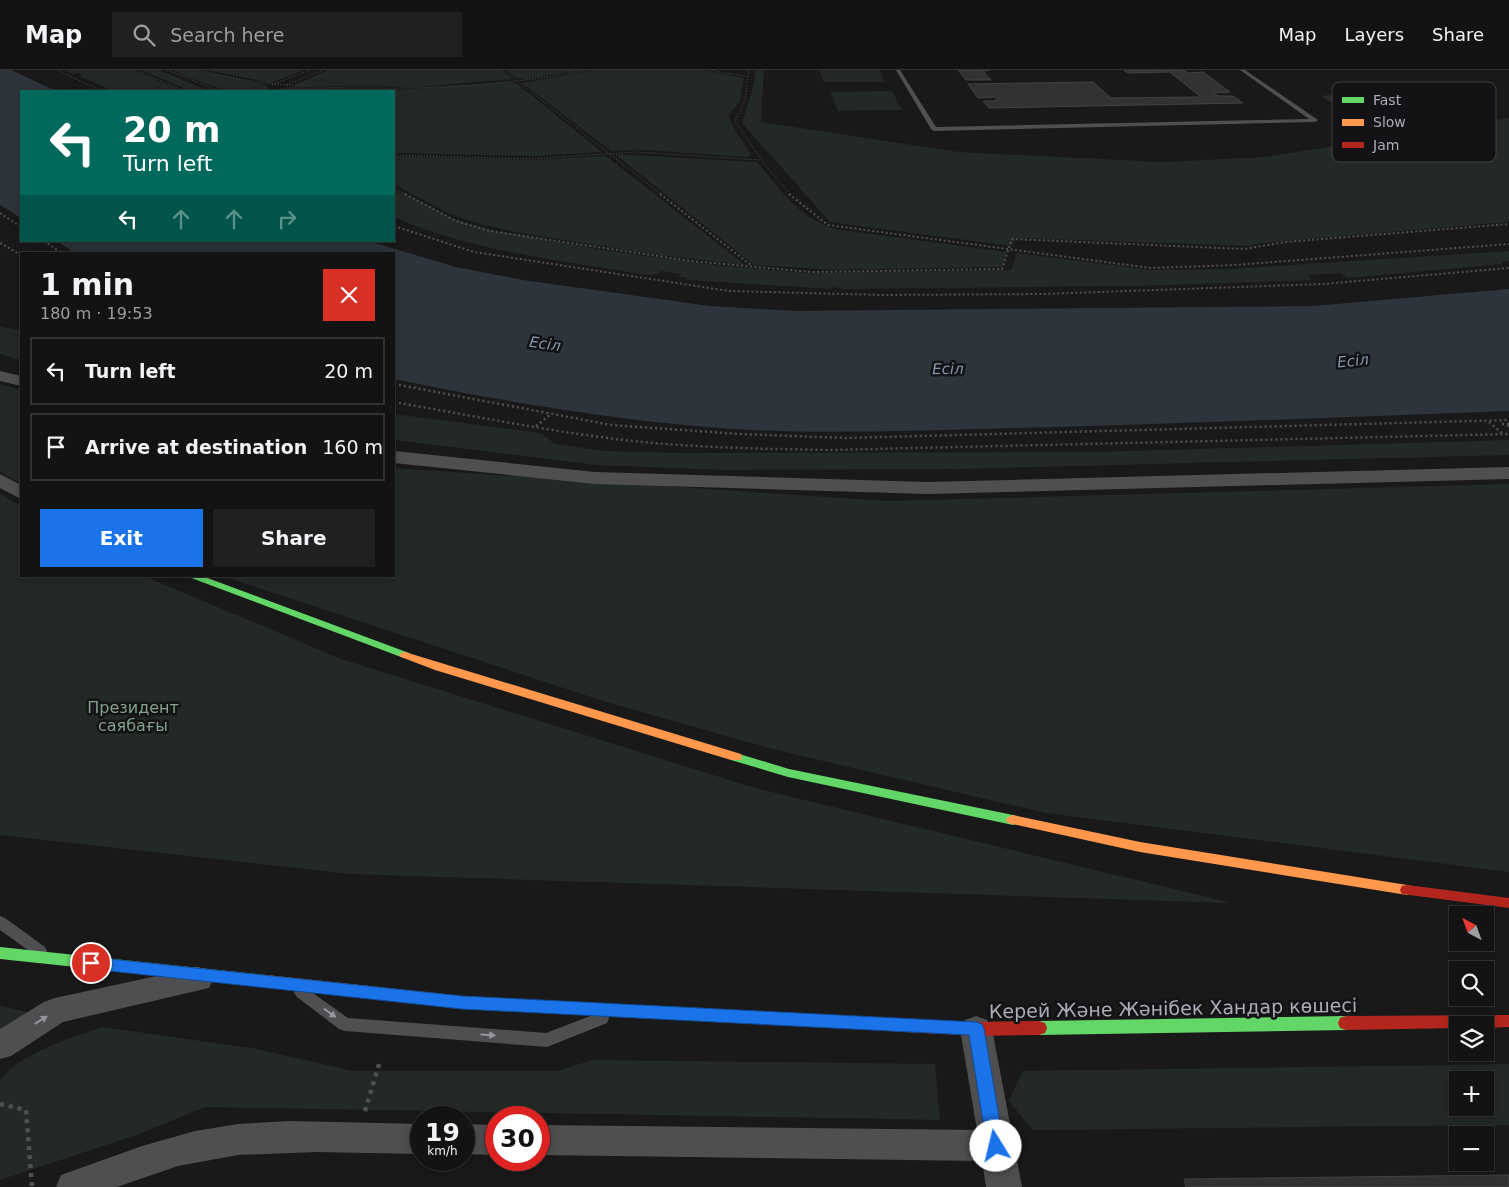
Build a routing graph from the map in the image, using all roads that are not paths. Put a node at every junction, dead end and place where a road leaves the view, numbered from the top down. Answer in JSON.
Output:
{"nodes":[{"id":1,"x":898,"y":70,"type":"edge"},
{"id":2,"x":1242,"y":70,"type":"edge"},
{"id":3,"x":0,"y":376,"type":"edge"},
{"id":4,"x":20,"y":381,"type":"edge"},
{"id":5,"x":395,"y":457,"type":"edge"},
{"id":6,"x":1509,"y":474,"type":"edge"},
{"id":7,"x":0,"y":480,"type":"edge"},
{"id":8,"x":20,"y":492,"type":"edge"},
{"id":9,"x":195,"y":577,"type":"edge"},
{"id":10,"x":1509,"y":903,"type":"edge"},
{"id":11,"x":0,"y":922,"type":"edge"},
{"id":12,"x":0,"y":953,"type":"edge"},
{"id":13,"x":52,"y":959,"type":"junction"},
{"id":14,"x":210,"y":976,"type":"junction"},
{"id":15,"x":290,"y":984,"type":"junction"},
{"id":16,"x":617,"y":1011,"type":"junction"},
{"id":17,"x":1509,"y":1021,"type":"edge"},
{"id":18,"x":976,"y":1029,"type":"junction"},
{"id":19,"x":0,"y":1046,"type":"edge"},
{"id":20,"x":410,"y":1139,"type":"edge"},
{"id":21,"x":550,"y":1140,"type":"edge"},
{"id":22,"x":996,"y":1146,"type":"junction"},
{"id":23,"x":74,"y":1187,"type":"edge"},
{"id":24,"x":1004,"y":1187,"type":"edge"}],
"edges":[{"from":1,"to":2,"type":"lane"},
{"from":3,"to":4,"type":"street"},
{"from":5,"to":6,"type":"street"},
{"from":7,"to":8,"type":"street"},
{"from":9,"to":10,"type":"street"},
{"from":11,"to":13,"type":"lane"},
{"from":12,"to":13,"type":"street","name":"Керей Және Жәнібек Хандар көшесі"},
{"from":13,"to":14,"type":"street","name":"Керей Және Жәнібек Хандар көшесі"},
{"from":14,"to":15,"type":"street","name":"Керей Және Жәнібек Хандар көшесі"},
{"from":19,"to":14,"type":"street","one_way":true},
{"from":15,"to":16,"type":"street","name":"Керей Және Жәнібек Хандар көшесі"},
{"from":15,"to":16,"type":"lane","one_way":true},
{"from":16,"to":18,"type":"street","name":"Керей Және Жәнібек Хандар көшесі"},
{"from":17,"to":18,"type":"street","name":"Керей Және Жәнібек Хандар көшесі"},
{"from":18,"to":22,"type":"street"},
{"from":20,"to":23,"type":"street"},
{"from":21,"to":22,"type":"street"},
{"from":22,"to":24,"type":"street"}]}
